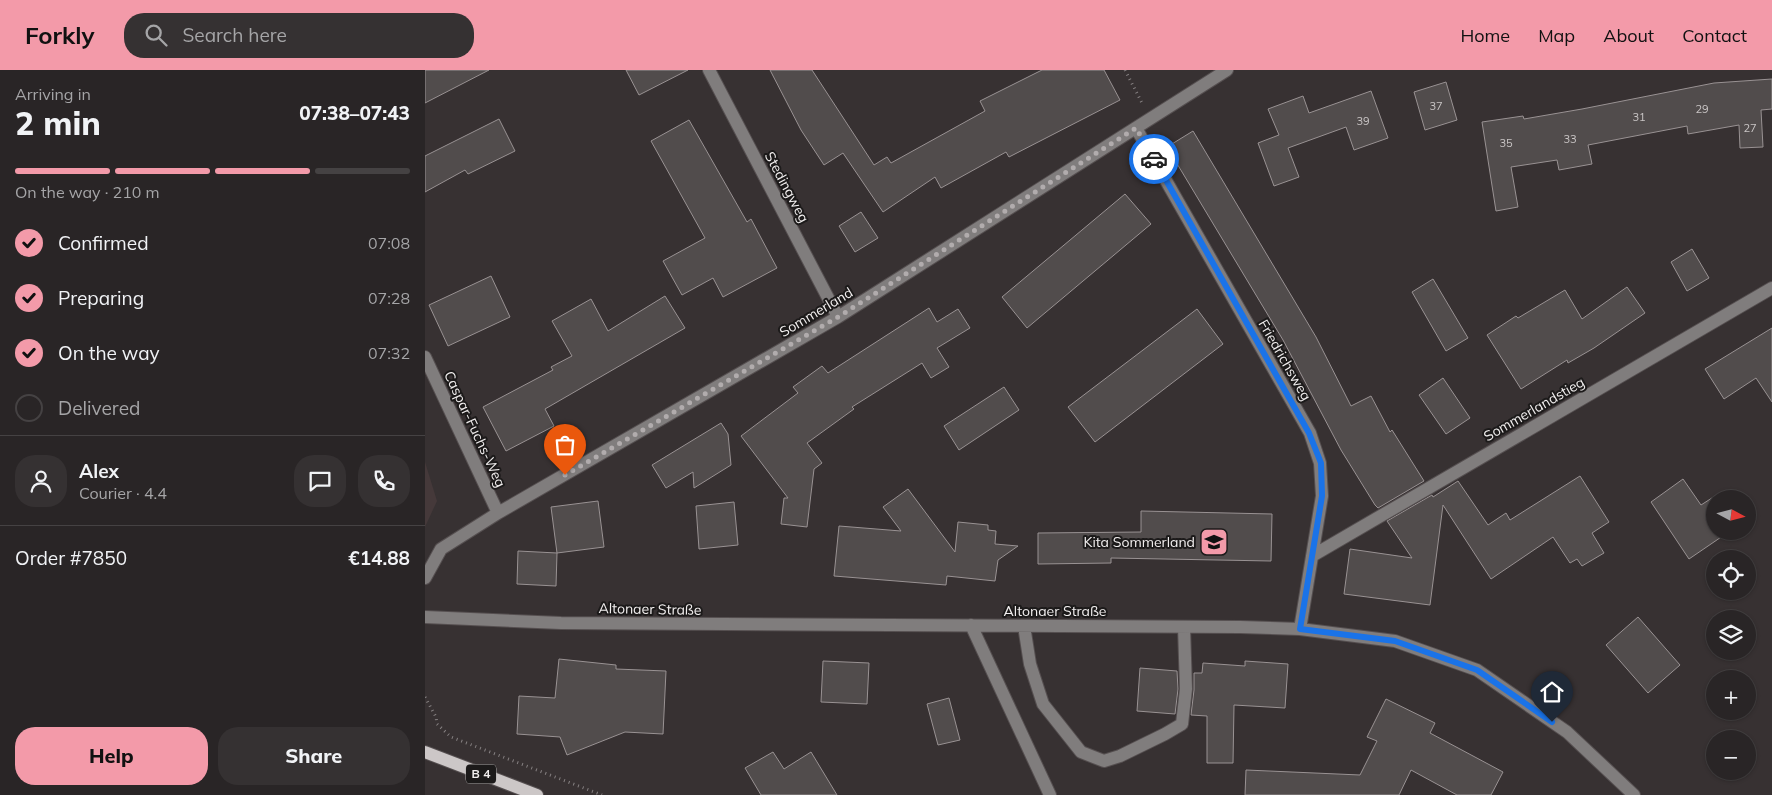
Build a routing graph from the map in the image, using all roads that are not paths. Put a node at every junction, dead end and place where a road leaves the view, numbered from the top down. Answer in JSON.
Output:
{"nodes":[{"id":1,"x":709,"y":70,"type":"edge"},
{"id":2,"x":1227,"y":70,"type":"edge"},
{"id":3,"x":1136,"y":128,"type":"junction"},
{"id":4,"x":1772,"y":288,"type":"edge"},
{"id":5,"x":838,"y":317,"type":"junction"},
{"id":6,"x":425,"y":357,"type":"edge"},
{"id":7,"x":498,"y":513,"type":"junction"},
{"id":8,"x":1312,"y":556,"type":"junction"},
{"id":9,"x":425,"y":578,"type":"edge"},
{"id":10,"x":425,"y":618,"type":"edge"},
{"id":11,"x":971,"y":625,"type":"junction"},
{"id":12,"x":1024,"y":626,"type":"junction"},
{"id":13,"x":1184,"y":627,"type":"junction"},
{"id":14,"x":1300,"y":629,"type":"junction"},
{"id":15,"x":425,"y":752,"type":"edge"},
{"id":16,"x":537,"y":795,"type":"edge"},
{"id":17,"x":1049,"y":795,"type":"edge"},
{"id":18,"x":1634,"y":795,"type":"edge"}],
"edges":[{"from":1,"to":5,"type":"street","name":"Stedingweg"},
{"from":2,"to":3,"type":"street","name":"Sommerland"},
{"from":3,"to":5,"type":"street","name":"Sommerland"},
{"from":3,"to":8,"type":"street","name":"Friedrichsweg"},
{"from":4,"to":8,"type":"street","name":"Sommerlandstieg"},
{"from":5,"to":7,"type":"street","name":"Sommerland"},
{"from":6,"to":7,"type":"street","name":"Caspar-Fuchs-Weg"},
{"from":7,"to":9,"type":"street","name":"Sommerland"},
{"from":8,"to":14,"type":"street","name":"Friedrichsweg"},
{"from":10,"to":11,"type":"street","name":"Altonaer Straße"},
{"from":11,"to":12,"type":"street","name":"Altonaer Straße"},
{"from":11,"to":17,"type":"street"},
{"from":12,"to":13,"type":"street","name":"Altonaer Straße"},
{"from":12,"to":13,"type":"street"},
{"from":13,"to":14,"type":"street","name":"Altonaer Straße"},
{"from":14,"to":18,"type":"street","name":"Altonaer Straße"},
{"from":15,"to":16,"type":"main road","number":"B 4"}]}
